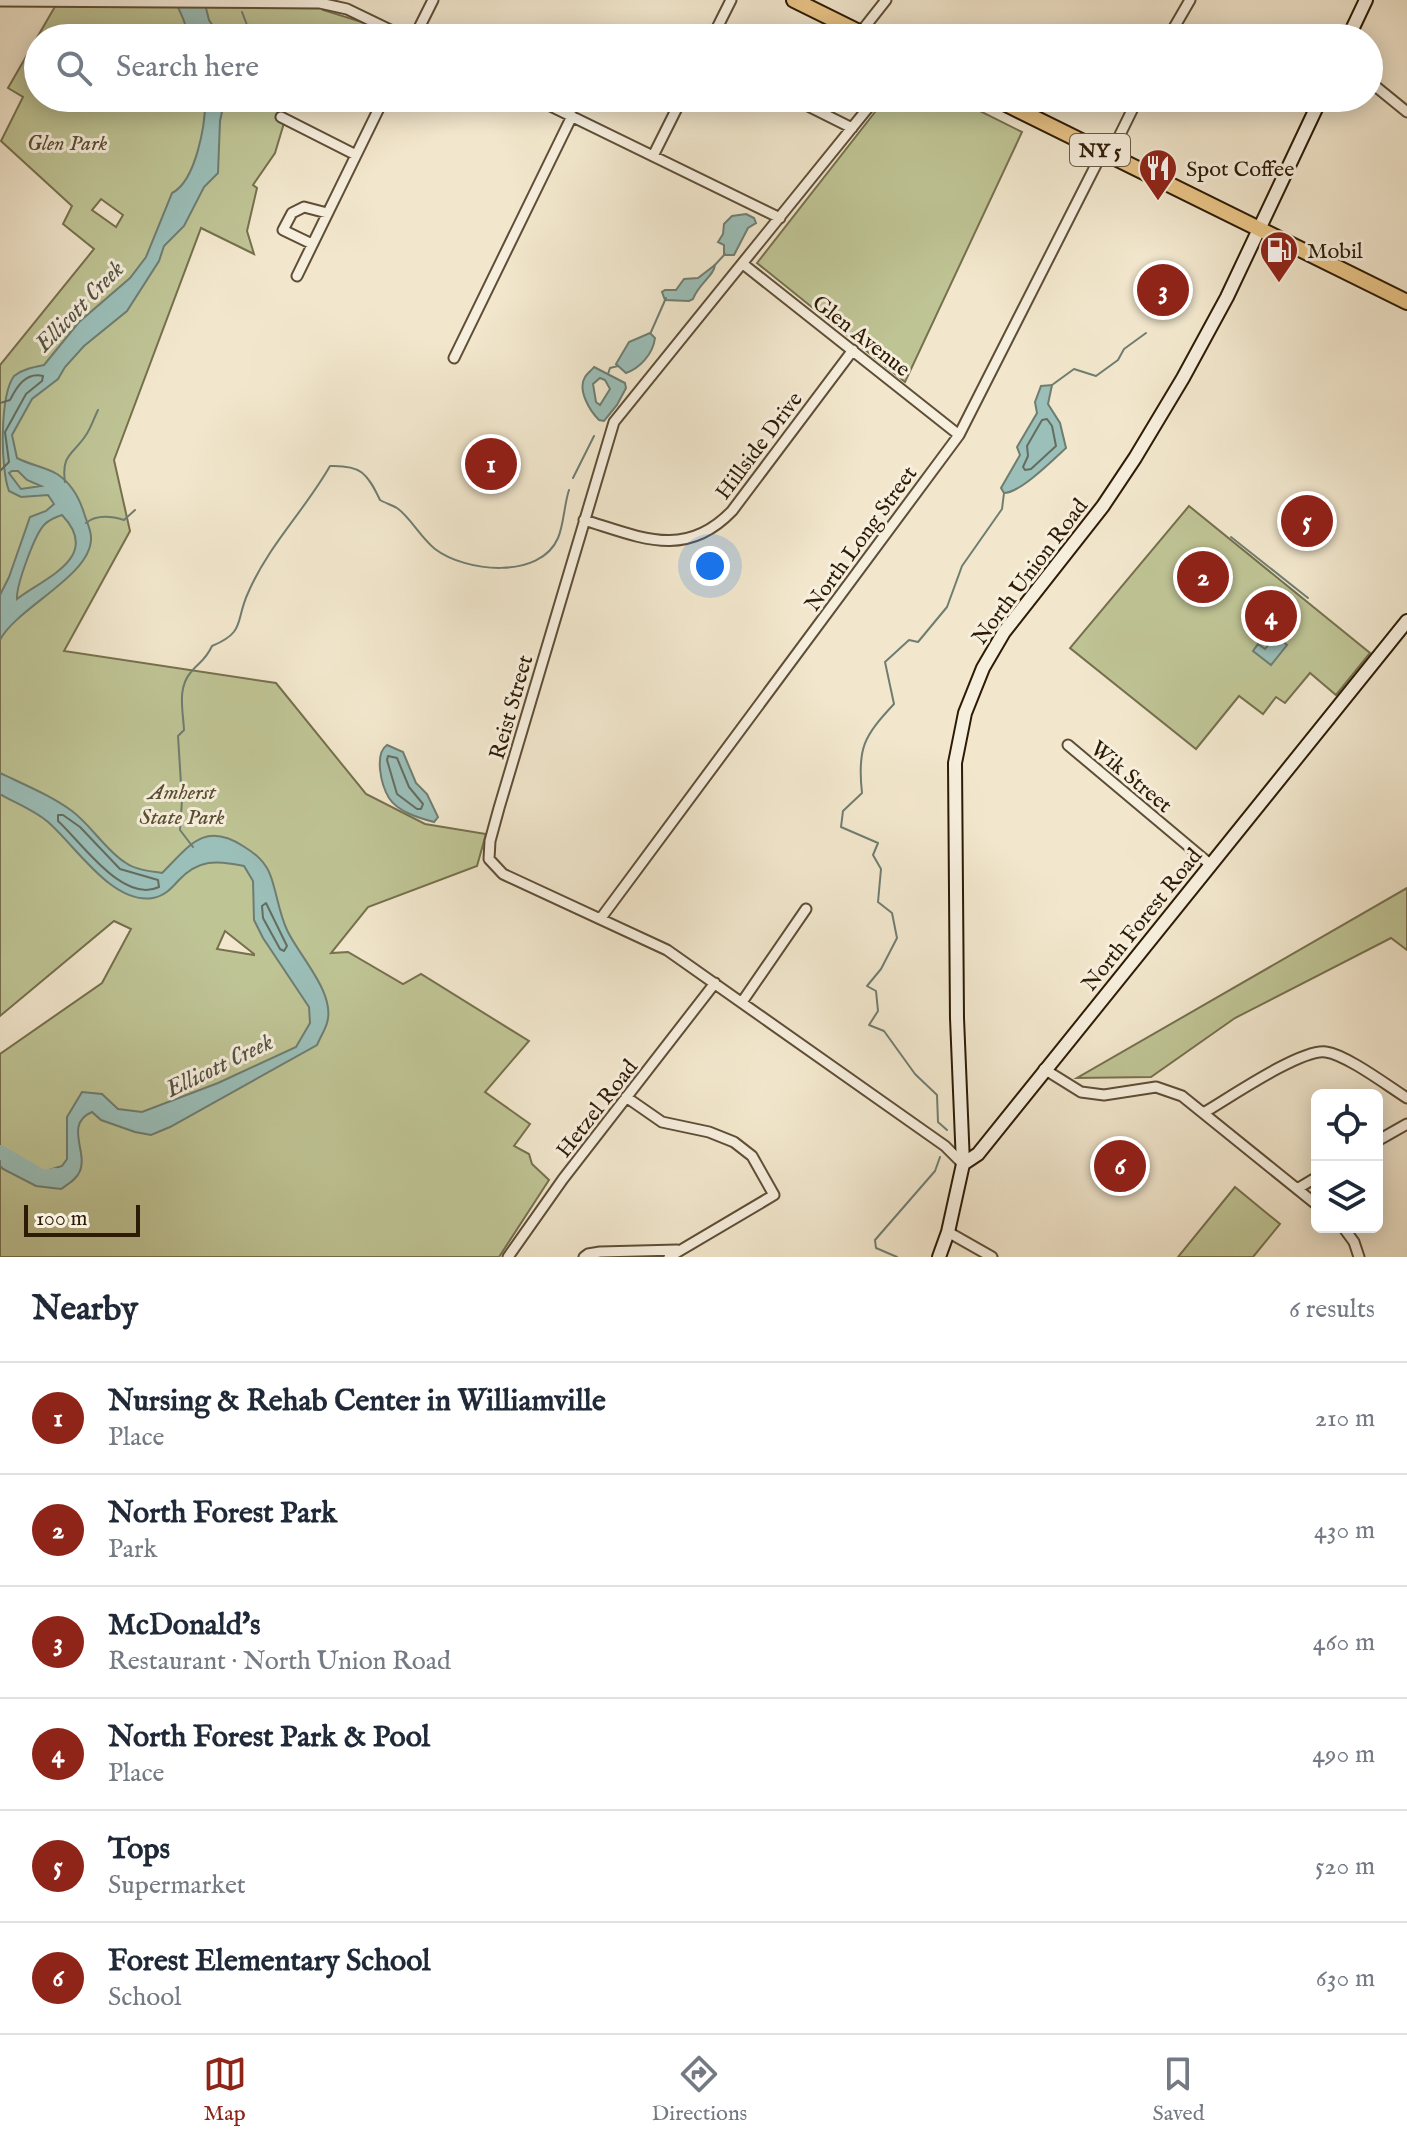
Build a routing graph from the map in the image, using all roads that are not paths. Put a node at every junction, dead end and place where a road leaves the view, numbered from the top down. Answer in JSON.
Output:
{"nodes":[{"id":1,"x":433,"y":0,"type":"edge"},
{"id":2,"x":731,"y":0,"type":"edge"},
{"id":3,"x":794,"y":0,"type":"edge"},
{"id":4,"x":886,"y":0,"type":"edge"},
{"id":5,"x":1190,"y":0,"type":"edge"},
{"id":6,"x":1366,"y":0,"type":"edge"},
{"id":7,"x":0,"y":1,"type":"edge"},
{"id":8,"x":168,"y":2,"type":"edge"},
{"id":9,"x":333,"y":2,"type":"edge"},
{"id":10,"x":378,"y":24,"type":"edge"},
{"id":11,"x":421,"y":24,"type":"edge"},
{"id":12,"x":719,"y":24,"type":"edge"},
{"id":13,"x":843,"y":24,"type":"edge"},
{"id":14,"x":872,"y":24,"type":"edge"},
{"id":15,"x":1176,"y":24,"type":"edge"},
{"id":16,"x":1355,"y":24,"type":"edge"},
{"id":17,"x":1383,"y":92,"type":"edge"},
{"id":18,"x":377,"y":112,"type":"edge"},
{"id":19,"x":564,"y":112,"type":"edge"},
{"id":20,"x":675,"y":112,"type":"edge"},
{"id":21,"x":820,"y":112,"type":"edge"},
{"id":22,"x":865,"y":112,"type":"edge"},
{"id":23,"x":1023,"y":112,"type":"edge"},
{"id":24,"x":1130,"y":112,"type":"edge"},
{"id":25,"x":1315,"y":112,"type":"edge"},
{"id":26,"x":1407,"y":112,"type":"edge"},
{"id":27,"x":572,"y":116,"type":"junction"},
{"id":28,"x":281,"y":117,"type":"dead end"},
{"id":29,"x":852,"y":128,"type":"junction"},
{"id":30,"x":1106,"y":153,"type":"junction"},
{"id":31,"x":356,"y":155,"type":"junction"},
{"id":32,"x":653,"y":156,"type":"junction"},
{"id":33,"x":327,"y":213,"type":"junction"},
{"id":34,"x":780,"y":218,"type":"junction"},
{"id":35,"x":1260,"y":230,"type":"junction"},
{"id":36,"x":312,"y":244,"type":"junction"},
{"id":37,"x":743,"y":264,"type":"junction"},
{"id":38,"x":297,"y":276,"type":"dead end"},
{"id":39,"x":1407,"y":302,"type":"edge"},
{"id":40,"x":853,"y":350,"type":"junction"},
{"id":41,"x":454,"y":358,"type":"dead end"},
{"id":42,"x":959,"y":435,"type":"junction"},
{"id":43,"x":584,"y":520,"type":"junction"},
{"id":44,"x":1407,"y":621,"type":"edge"},
{"id":45,"x":1068,"y":745,"type":"dead end"},
{"id":46,"x":1211,"y":865,"type":"junction"},
{"id":47,"x":806,"y":909,"type":"dead end"},
{"id":48,"x":601,"y":918,"type":"junction"},
{"id":49,"x":715,"y":983,"type":"junction"},
{"id":50,"x":742,"y":1002,"type":"junction"},
{"id":51,"x":1044,"y":1069,"type":"junction"},
{"id":52,"x":626,"y":1097,"type":"junction"},
{"id":53,"x":1407,"y":1098,"type":"edge"},
{"id":54,"x":1205,"y":1112,"type":"junction"},
{"id":55,"x":1406,"y":1124,"type":"edge"},
{"id":56,"x":1383,"y":1137,"type":"edge"},
{"id":57,"x":963,"y":1164,"type":"junction"},
{"id":58,"x":1311,"y":1181,"type":"edge"},
{"id":59,"x":1297,"y":1189,"type":"junction"},
{"id":60,"x":1311,"y":1200,"type":"edge"},
{"id":61,"x":948,"y":1232,"type":"junction"},
{"id":62,"x":1347,"y":1233,"type":"edge"},
{"id":63,"x":673,"y":1254,"type":"edge"},
{"id":64,"x":508,"y":1257,"type":"edge"},
{"id":65,"x":584,"y":1257,"type":"edge"},
{"id":66,"x":939,"y":1257,"type":"edge"},
{"id":67,"x":992,"y":1257,"type":"edge"},
{"id":68,"x":1359,"y":1257,"type":"edge"}],
"edges":[{"from":1,"to":11,"type":"street"},
{"from":2,"to":12,"type":"street"},
{"from":3,"to":13,"type":"main road"},
{"from":4,"to":14,"type":"street"},
{"from":5,"to":15,"type":"street"},
{"from":6,"to":16,"type":"main road"},
{"from":7,"to":8,"type":"street"},
{"from":8,"to":9,"type":"street"},
{"from":9,"to":10,"type":"street"},
{"from":17,"to":26,"type":"street"},
{"from":18,"to":31,"type":"street"},
{"from":19,"to":27,"type":"street"},
{"from":20,"to":32,"type":"street"},
{"from":21,"to":29,"type":"street"},
{"from":22,"to":29,"type":"street","name":"Reist Street"},
{"from":23,"to":30,"type":"main road","number":"NY 5"},
{"from":24,"to":30,"type":"street","name":"North Long Street"},
{"from":25,"to":35,"type":"main road","name":"North Union Road"},
{"from":27,"to":32,"type":"street"},
{"from":27,"to":41,"type":"street"},
{"from":28,"to":31,"type":"street"},
{"from":29,"to":34,"type":"street","name":"Reist Street"},
{"from":30,"to":35,"type":"main road","number":"NY 5"},
{"from":30,"to":42,"type":"street","name":"North Long Street"},
{"from":31,"to":33,"type":"street"},
{"from":32,"to":34,"type":"street"},
{"from":33,"to":36,"type":"street"},
{"from":33,"to":36,"type":"street"},
{"from":34,"to":37,"type":"street","name":"Reist Street"},
{"from":35,"to":39,"type":"main road","number":"NY 5"},
{"from":35,"to":57,"type":"main road","name":"North Union Road"},
{"from":36,"to":38,"type":"street"},
{"from":37,"to":40,"type":"street","name":"Glen Avenue"},
{"from":37,"to":43,"type":"street","name":"Reist Street"},
{"from":40,"to":42,"type":"street","name":"Glen Avenue"},
{"from":40,"to":43,"type":"street","name":"Hillside Drive"},
{"from":42,"to":48,"type":"street","name":"North Long Street"},
{"from":43,"to":48,"type":"street","name":"Reist Street"},
{"from":44,"to":46,"type":"main road","name":"North Forest Road"},
{"from":45,"to":46,"type":"street","name":"Wik Street"},
{"from":46,"to":51,"type":"main road","name":"North Forest Road"},
{"from":47,"to":50,"type":"street"},
{"from":48,"to":49,"type":"street","name":"Reist Street"},
{"from":49,"to":50,"type":"street","name":"Reist Street"},
{"from":49,"to":52,"type":"street","name":"Hetzel Road"},
{"from":50,"to":57,"type":"street","name":"Reist Street"},
{"from":51,"to":54,"type":"street"},
{"from":51,"to":57,"type":"main road","name":"North Forest Road"},
{"from":52,"to":63,"type":"street"},
{"from":52,"to":64,"type":"street","name":"Hetzel Road"},
{"from":53,"to":54,"type":"street"},
{"from":54,"to":59,"type":"street"},
{"from":55,"to":56,"type":"street"},
{"from":57,"to":61,"type":"main road"},
{"from":58,"to":59,"type":"street"},
{"from":59,"to":60,"type":"street"},
{"from":61,"to":66,"type":"main road"},
{"from":61,"to":67,"type":"street"},
{"from":62,"to":68,"type":"street"},
{"from":63,"to":65,"type":"street"}]}
